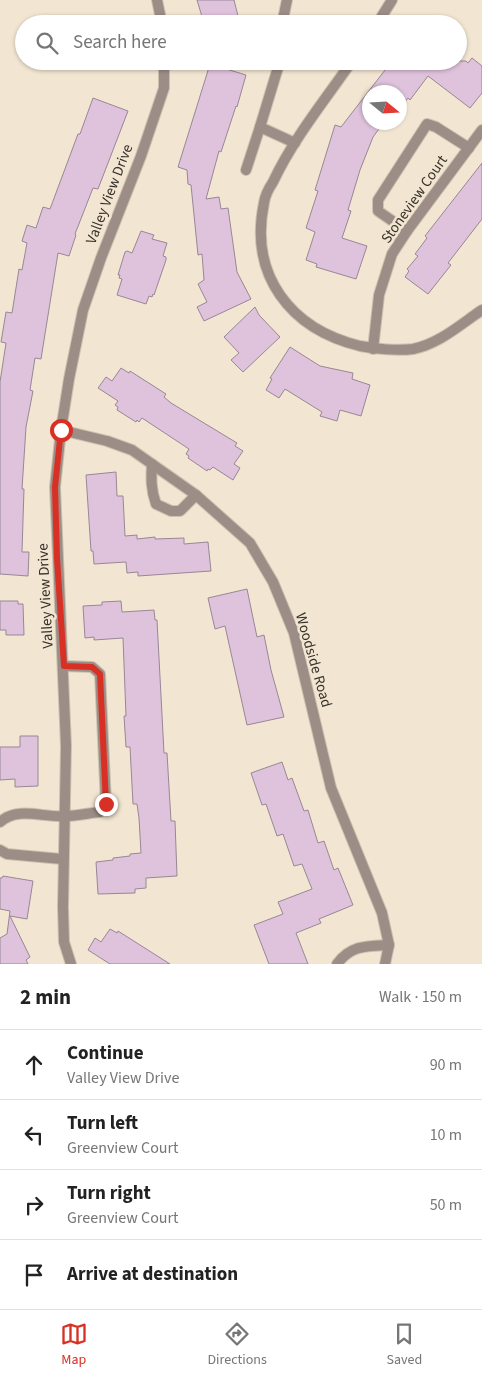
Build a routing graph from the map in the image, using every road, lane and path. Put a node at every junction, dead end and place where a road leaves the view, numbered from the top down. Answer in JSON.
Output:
{"nodes":[{"id":1,"x":157,"y":0,"type":"edge"},
{"id":2,"x":287,"y":0,"type":"edge"},
{"id":3,"x":392,"y":0,"type":"edge"},
{"id":4,"x":160,"y":15,"type":"edge"},
{"id":5,"x":284,"y":15,"type":"edge"},
{"id":6,"x":383,"y":15,"type":"edge"},
{"id":7,"x":164,"y":70,"type":"edge"},
{"id":8,"x":277,"y":70,"type":"edge"},
{"id":9,"x":346,"y":70,"type":"edge"},
{"id":10,"x":260,"y":127,"type":"junction"},
{"id":11,"x":482,"y":130,"type":"edge"},
{"id":12,"x":295,"y":143,"type":"junction"},
{"id":13,"x":469,"y":148,"type":"junction"},
{"id":14,"x":246,"y":170,"type":"dead end"},
{"id":15,"x":407,"y":231,"type":"junction"},
{"id":16,"x":482,"y":310,"type":"edge"},
{"id":17,"x":373,"y":349,"type":"junction"},
{"id":18,"x":61,"y":430,"type":"junction"},
{"id":19,"x":152,"y":464,"type":"junction"},
{"id":20,"x":196,"y":495,"type":"junction"},
{"id":21,"x":64,"y":666,"type":"junction"},
{"id":22,"x":64,"y":817,"type":"junction"},
{"id":23,"x":0,"y":822,"type":"edge"},
{"id":24,"x":0,"y":850,"type":"edge"},
{"id":25,"x":62,"y":859,"type":"junction"},
{"id":26,"x":388,"y":944,"type":"junction"},
{"id":27,"x":71,"y":964,"type":"edge"},
{"id":28,"x":337,"y":964,"type":"edge"},
{"id":29,"x":385,"y":964,"type":"edge"}],
"edges":[{"from":1,"to":4,"type":"street"},
{"from":2,"to":5,"type":"street"},
{"from":3,"to":6,"type":"street"},
{"from":7,"to":18,"type":"street","name":"Valley View Drive"},
{"from":8,"to":10,"type":"street"},
{"from":9,"to":12,"type":"street"},
{"from":10,"to":12,"type":"street"},
{"from":10,"to":14,"type":"street"},
{"from":11,"to":13,"type":"street","name":"Stoneview Court"},
{"from":12,"to":17,"type":"street"},
{"from":13,"to":15,"type":"street","name":"Stoneview Court"},
{"from":13,"to":15,"type":"street"},
{"from":15,"to":17,"type":"street","name":"Stoneview Court"},
{"from":16,"to":17,"type":"street"},
{"from":18,"to":19,"type":"street","name":"Woodside Road"},
{"from":18,"to":21,"type":"street","name":"Valley View Drive"},
{"from":19,"to":20,"type":"street","name":"Woodside Road"},
{"from":19,"to":20,"type":"street"},
{"from":20,"to":26,"type":"street","name":"Woodside Road"},
{"from":21,"to":22,"type":"street","name":"Valley View Drive"},
{"from":21,"to":22,"type":"street"},
{"from":22,"to":23,"type":"street"},
{"from":22,"to":25,"type":"street","name":"Valley View Drive"},
{"from":24,"to":25,"type":"street"},
{"from":25,"to":27,"type":"street","name":"Valley View Drive"},
{"from":26,"to":28,"type":"street"},
{"from":26,"to":29,"type":"street","name":"Woodside Road"}]}
